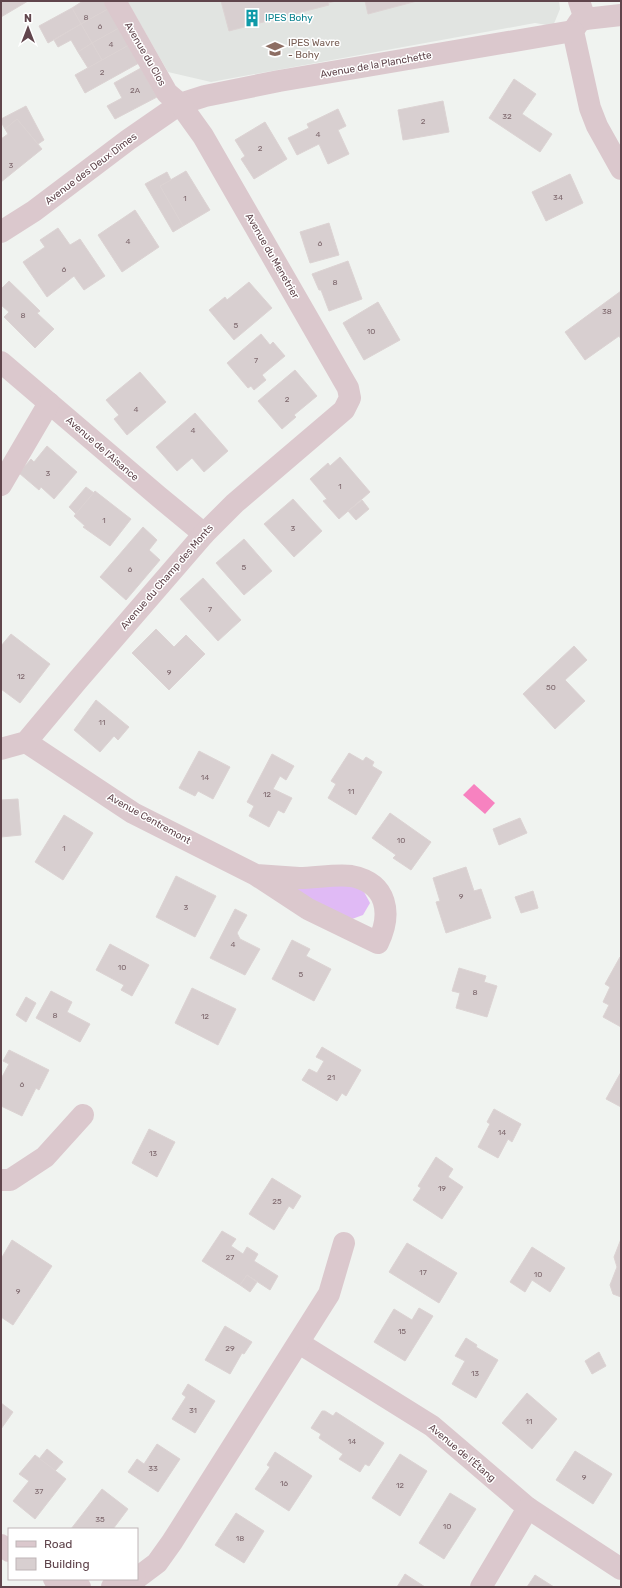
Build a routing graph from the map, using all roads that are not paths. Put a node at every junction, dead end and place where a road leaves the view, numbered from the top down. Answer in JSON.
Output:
{"nodes":[{"id":1,"x":114,"y":1,"type":"edge"},
{"id":2,"x":621,"y":15,"type":"edge"},
{"id":3,"x":579,"y":17,"type":"edge"},
{"id":4,"x":180,"y":104,"type":"junction"},
{"id":5,"x":621,"y":170,"type":"edge"},
{"id":6,"x":1,"y":232,"type":"edge"},
{"id":7,"x":1,"y":362,"type":"edge"},
{"id":8,"x":49,"y":403,"type":"junction"},
{"id":9,"x":344,"y":410,"type":"joint"},
{"id":10,"x":1,"y":485,"type":"edge"},
{"id":11,"x":204,"y":534,"type":"junction"},
{"id":12,"x":26,"y":742,"type":"junction"},
{"id":13,"x":1,"y":749,"type":"edge"},
{"id":14,"x":256,"y":875,"type":"junction"},
{"id":15,"x":83,"y":1115,"type":"dead end"},
{"id":16,"x":1,"y":1180,"type":"edge"},
{"id":17,"x":344,"y":1243,"type":"dead end"},
{"id":18,"x":299,"y":1343,"type":"junction"},
{"id":19,"x":528,"y":1508,"type":"junction"},
{"id":20,"x":621,"y":1569,"type":"edge"},
{"id":21,"x":138,"y":1577,"type":"edge"},
{"id":22,"x":56,"y":1580,"type":"edge"},
{"id":23,"x":134,"y":1580,"type":"edge"},
{"id":24,"x":80,"y":1587,"type":"edge"},
{"id":25,"x":112,"y":1587,"type":"edge"},
{"id":26,"x":480,"y":1587,"type":"edge"}],
"edges":[{"from":1,"to":4,"type":"street","name":"Avenue du Clos"},
{"from":2,"to":3,"type":"street","name":"Avenue de la Planchette"},
{"from":3,"to":4,"type":"street","name":"Avenue de la Planchette"},
{"from":3,"to":5,"type":"street"},
{"from":4,"to":6,"type":"street","name":"Avenue des Deux Dîmes"},
{"from":4,"to":9,"type":"street","name":"Avenue du Menetrier"},
{"from":7,"to":8,"type":"street","name":"Avenue de l'Aisance"},
{"from":8,"to":10,"type":"street"},
{"from":8,"to":11,"type":"street","name":"Avenue de l'Aisance"},
{"from":9,"to":11,"type":"street","name":"Avenue du Champ des Monts"},
{"from":11,"to":12,"type":"street","name":"Avenue du Champ des Monts"},
{"from":12,"to":13,"type":"street"},
{"from":12,"to":14,"type":"street","name":"Avenue Centremont"},
{"from":14,"to":14,"type":"street","name":"Avenue Centremont"},
{"from":15,"to":16,"type":"street"},
{"from":17,"to":18,"type":"street"},
{"from":18,"to":19,"type":"street","name":"Avenue de l'Étang"},
{"from":18,"to":21,"type":"street"},
{"from":19,"to":20,"type":"street","name":"Avenue de l'Étang"},
{"from":19,"to":26,"type":"street"},
{"from":22,"to":24,"type":"street"},
{"from":23,"to":25,"type":"street"}]}
